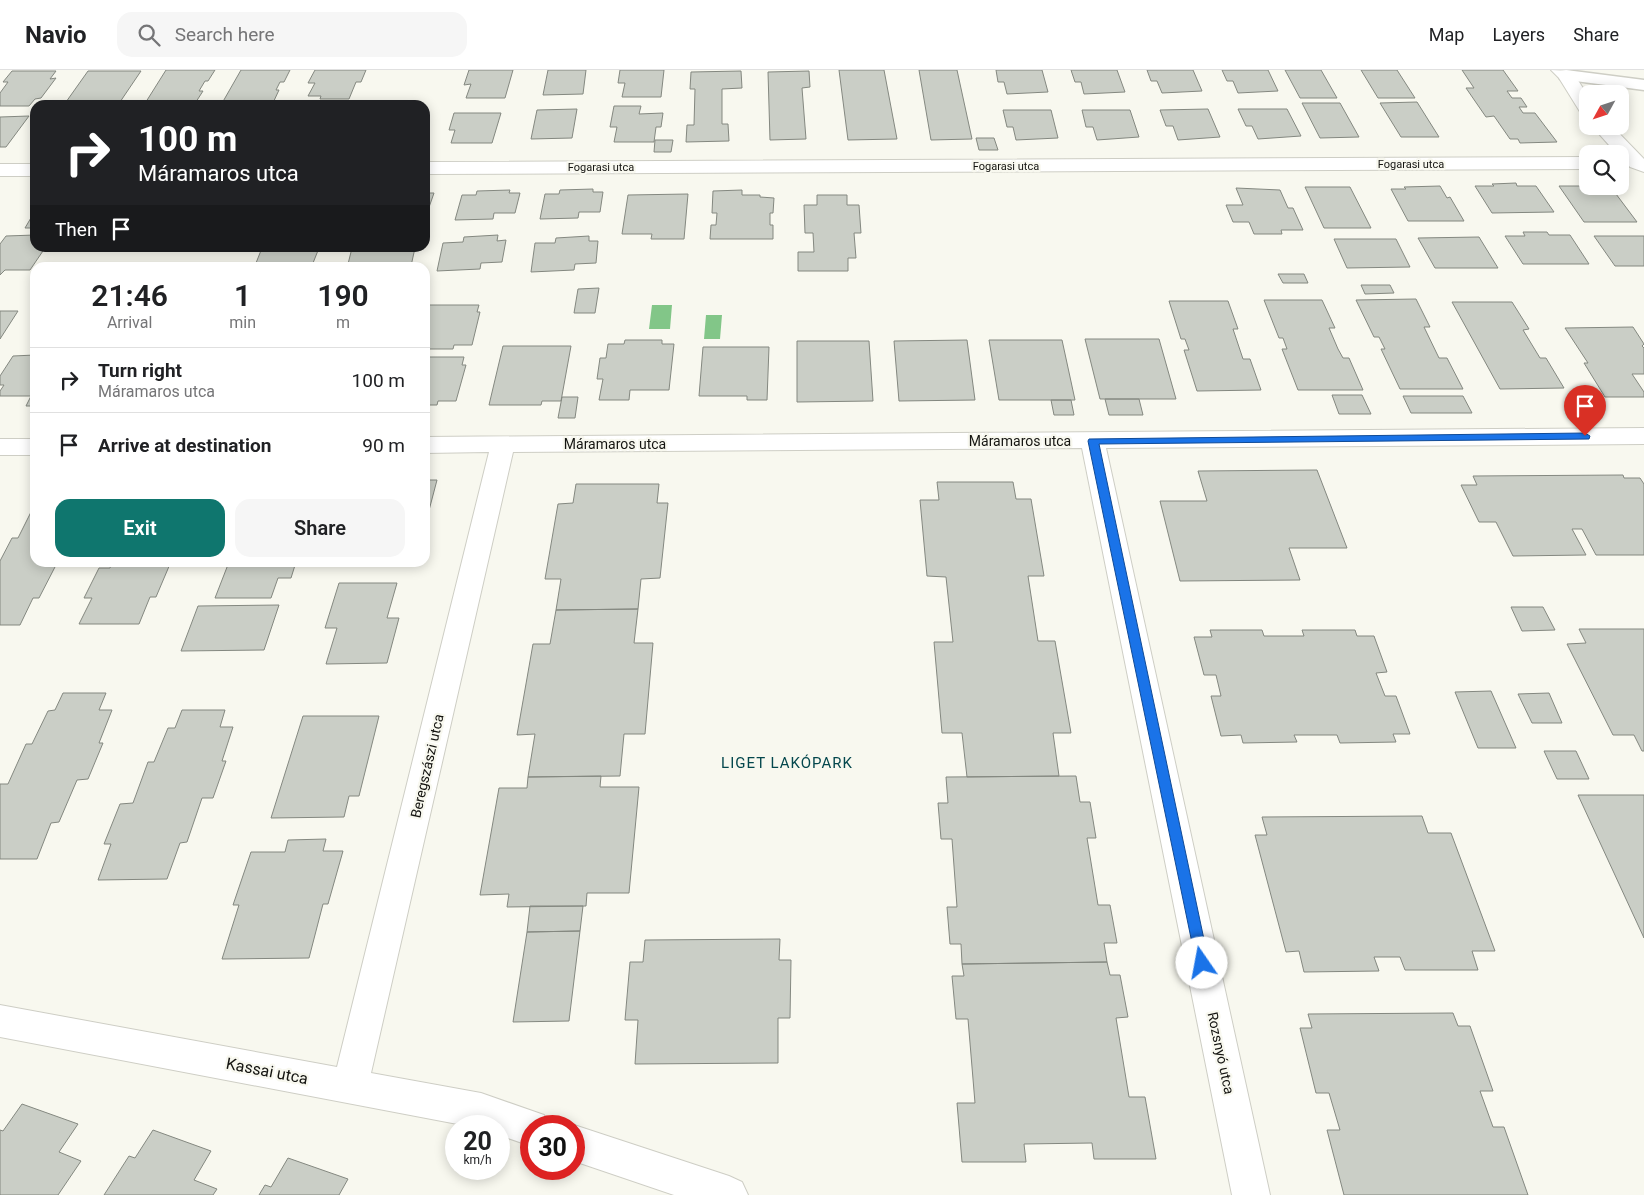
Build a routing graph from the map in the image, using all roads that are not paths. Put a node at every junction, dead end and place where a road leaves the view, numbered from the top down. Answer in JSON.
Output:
{"nodes":[{"id":1,"x":1644,"y":72,"type":"edge"},
{"id":2,"x":1563,"y":73,"type":"edge"},
{"id":3,"x":1644,"y":86,"type":"edge"},
{"id":4,"x":1579,"y":97,"type":"edge"},
{"id":5,"x":1609,"y":135,"type":"edge"},
{"id":6,"x":1579,"y":163,"type":"edge"},
{"id":7,"x":1634,"y":164,"type":"edge"},
{"id":8,"x":430,"y":168,"type":"edge"},
{"id":9,"x":0,"y":170,"type":"edge"},
{"id":10,"x":30,"y":170,"type":"edge"},
{"id":11,"x":1644,"y":436,"type":"edge"},
{"id":12,"x":1093,"y":441,"type":"junction"},
{"id":13,"x":430,"y":444,"type":"edge"},
{"id":14,"x":504,"y":444,"type":"junction"},
{"id":15,"x":0,"y":447,"type":"edge"},
{"id":16,"x":30,"y":447,"type":"edge"},
{"id":17,"x":0,"y":1022,"type":"edge"},
{"id":18,"x":350,"y":1087,"type":"junction"},
{"id":19,"x":520,"y":1124,"type":"edge"},
{"id":20,"x":585,"y":1147,"type":"edge"},
{"id":21,"x":729,"y":1195,"type":"edge"},
{"id":22,"x":1251,"y":1195,"type":"edge"}],
"edges":[{"from":1,"to":2,"type":"lane"},
{"from":2,"to":3,"type":"lane"},
{"from":2,"to":4,"type":"street"},
{"from":5,"to":7,"type":"street"},
{"from":6,"to":8,"type":"street","name":"Fogarasi utca"},
{"from":9,"to":10,"type":"street"},
{"from":11,"to":12,"type":"street","name":"Máramaros utca"},
{"from":12,"to":14,"type":"street","name":"Máramaros utca"},
{"from":12,"to":22,"type":"street","name":"Rozsnyó utca"},
{"from":13,"to":14,"type":"street","name":"Máramaros utca"},
{"from":14,"to":18,"type":"street","name":"Beregszászi utca"},
{"from":15,"to":16,"type":"street"},
{"from":17,"to":18,"type":"street","name":"Kassai utca"},
{"from":18,"to":19,"type":"street","name":"Kassai utca"},
{"from":20,"to":21,"type":"street"}]}
